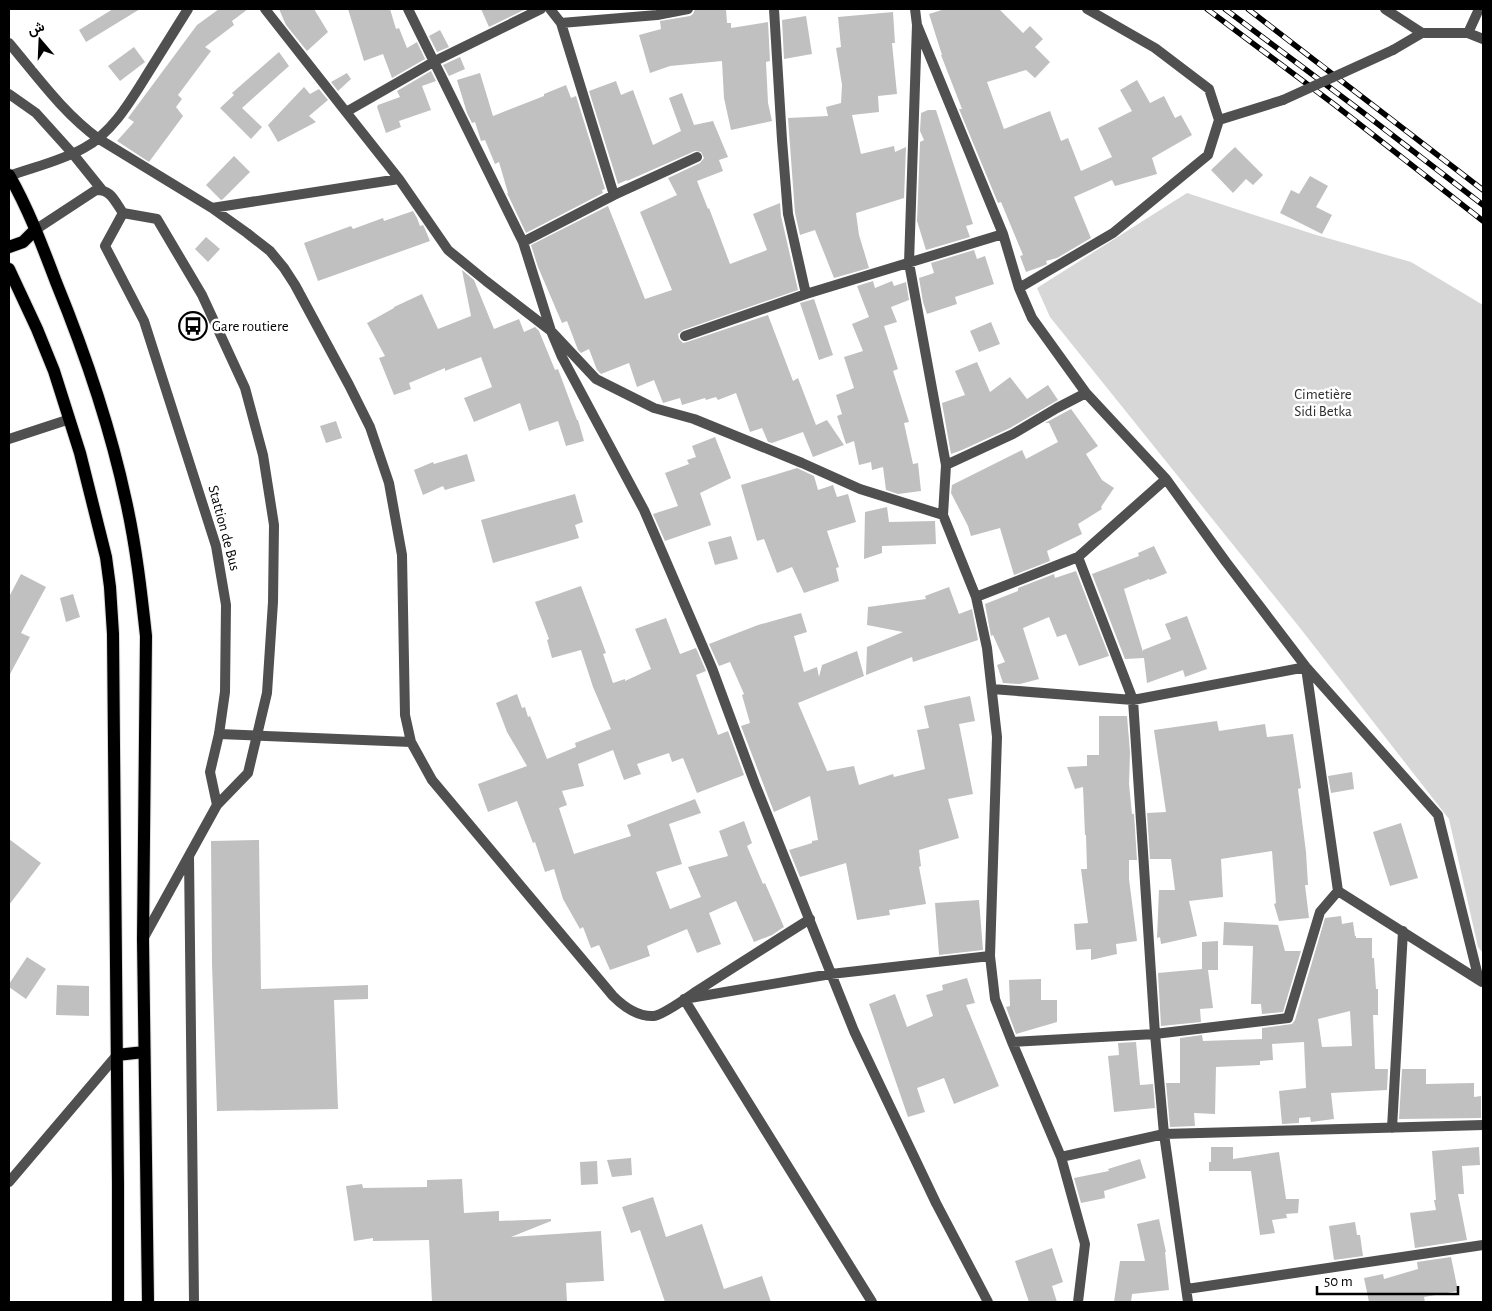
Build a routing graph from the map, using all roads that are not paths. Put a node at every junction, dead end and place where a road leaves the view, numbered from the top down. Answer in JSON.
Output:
{"nodes":[{"id":1,"x":188,"y":9,"type":"edge"},
{"id":2,"x":265,"y":9,"type":"edge"},
{"id":3,"x":408,"y":9,"type":"edge"},
{"id":4,"x":541,"y":9,"type":"edge"},
{"id":5,"x":550,"y":9,"type":"edge"},
{"id":6,"x":688,"y":9,"type":"edge"},
{"id":7,"x":774,"y":9,"type":"edge"},
{"id":8,"x":915,"y":9,"type":"edge"},
{"id":9,"x":1087,"y":9,"type":"edge"},
{"id":10,"x":1385,"y":9,"type":"edge"},
{"id":11,"x":1479,"y":9,"type":"edge"},
{"id":12,"x":656,"y":12,"type":"edge"},
{"id":13,"x":561,"y":23,"type":"junction"},
{"id":14,"x":917,"y":25,"type":"junction"},
{"id":15,"x":1422,"y":33,"type":"junction"},
{"id":16,"x":1468,"y":33,"type":"junction"},
{"id":17,"x":1483,"y":39,"type":"edge"},
{"id":18,"x":9,"y":43,"type":"edge"},
{"id":19,"x":435,"y":61,"type":"junction"},
{"id":20,"x":9,"y":94,"type":"edge"},
{"id":21,"x":346,"y":112,"type":"junction"},
{"id":22,"x":1218,"y":120,"type":"junction"},
{"id":23,"x":99,"y":139,"type":"junction"},
{"id":24,"x":73,"y":154,"type":"junction"},
{"id":25,"x":697,"y":157,"type":"dead end"},
{"id":26,"x":9,"y":175,"type":"edge"},
{"id":27,"x":399,"y":179,"type":"junction"},
{"id":28,"x":102,"y":190,"type":"junction"},
{"id":29,"x":614,"y":195,"type":"junction"},
{"id":30,"x":212,"y":208,"type":"junction"},
{"id":31,"x":123,"y":213,"type":"junction"},
{"id":32,"x":35,"y":230,"type":"junction"},
{"id":33,"x":1003,"y":234,"type":"junction"},
{"id":34,"x":522,"y":242,"type":"junction"},
{"id":35,"x":9,"y":247,"type":"edge"},
{"id":36,"x":909,"y":263,"type":"junction"},
{"id":37,"x":9,"y":269,"type":"edge"},
{"id":38,"x":1019,"y":288,"type":"junction"},
{"id":39,"x":806,"y":294,"type":"junction"},
{"id":40,"x":551,"y":331,"type":"junction"},
{"id":41,"x":685,"y":336,"type":"dead end"},
{"id":42,"x":1086,"y":393,"type":"junction"},
{"id":43,"x":70,"y":419,"type":"junction"},
{"id":44,"x":9,"y":439,"type":"edge"},
{"id":45,"x":946,"y":465,"type":"junction"},
{"id":46,"x":1166,"y":479,"type":"junction"},
{"id":47,"x":943,"y":515,"type":"junction"},
{"id":48,"x":1078,"y":557,"type":"junction"},
{"id":49,"x":976,"y":597,"type":"junction"},
{"id":50,"x":1306,"y":667,"type":"junction"},
{"id":51,"x":992,"y":690,"type":"junction"},
{"id":52,"x":1134,"y":700,"type":"junction"},
{"id":53,"x":219,"y":734,"type":"junction"},
{"id":54,"x":257,"y":736,"type":"junction"},
{"id":55,"x":411,"y":742,"type":"junction"},
{"id":56,"x":217,"y":806,"type":"junction"},
{"id":57,"x":189,"y":855,"type":"junction"},
{"id":58,"x":1338,"y":891,"type":"junction"},
{"id":59,"x":810,"y":919,"type":"junction"},
{"id":60,"x":1403,"y":931,"type":"junction"},
{"id":61,"x":143,"y":939,"type":"junction"},
{"id":62,"x":990,"y":956,"type":"junction"},
{"id":63,"x":831,"y":974,"type":"junction"},
{"id":64,"x":1481,"y":982,"type":"edge"},
{"id":65,"x":684,"y":999,"type":"junction"},
{"id":66,"x":1155,"y":1034,"type":"junction"},
{"id":67,"x":1012,"y":1042,"type":"junction"},
{"id":68,"x":144,"y":1052,"type":"junction"},
{"id":69,"x":117,"y":1055,"type":"junction"},
{"id":70,"x":1483,"y":1125,"type":"edge"},
{"id":71,"x":1392,"y":1128,"type":"junction"},
{"id":72,"x":1164,"y":1134,"type":"junction"},
{"id":73,"x":1061,"y":1157,"type":"junction"},
{"id":74,"x":9,"y":1182,"type":"edge"},
{"id":75,"x":1483,"y":1245,"type":"edge"},
{"id":76,"x":1187,"y":1289,"type":"junction"},
{"id":77,"x":118,"y":1302,"type":"edge"},
{"id":78,"x":148,"y":1302,"type":"edge"},
{"id":79,"x":194,"y":1302,"type":"edge"},
{"id":80,"x":872,"y":1302,"type":"edge"},
{"id":81,"x":988,"y":1302,"type":"edge"},
{"id":82,"x":1078,"y":1302,"type":"edge"},
{"id":83,"x":1188,"y":1302,"type":"edge"}],
"edges":[{"from":1,"to":23,"type":"street"},
{"from":2,"to":21,"type":"street"},
{"from":3,"to":19,"type":"street"},
{"from":4,"to":19,"type":"street"},
{"from":5,"to":13,"type":"street"},
{"from":6,"to":12,"type":"street"},
{"from":7,"to":39,"type":"street"},
{"from":8,"to":14,"type":"street"},
{"from":9,"to":22,"type":"street"},
{"from":10,"to":15,"type":"street"},
{"from":11,"to":16,"type":"street"},
{"from":12,"to":13,"type":"street"},
{"from":13,"to":29,"type":"street"},
{"from":14,"to":33,"type":"street"},
{"from":14,"to":36,"type":"street"},
{"from":15,"to":16,"type":"street"},
{"from":15,"to":22,"type":"street","bridge":true},
{"from":16,"to":17,"type":"street"},
{"from":18,"to":23,"type":"street"},
{"from":19,"to":21,"type":"street"},
{"from":19,"to":34,"type":"street"},
{"from":20,"to":24,"type":"street"},
{"from":21,"to":27,"type":"street"},
{"from":22,"to":38,"type":"street"},
{"from":23,"to":24,"type":"street"},
{"from":23,"to":30,"type":"street"},
{"from":24,"to":26,"type":"street"},
{"from":24,"to":28,"type":"street"},
{"from":25,"to":29,"type":"street"},
{"from":26,"to":32,"type":"main road"},
{"from":27,"to":30,"type":"street"},
{"from":27,"to":40,"type":"street"},
{"from":28,"to":31,"type":"street"},
{"from":28,"to":32,"type":"street"},
{"from":29,"to":34,"type":"street"},
{"from":30,"to":55,"type":"street"},
{"from":31,"to":53,"type":"street","name":"Stattion de Bus"},
{"from":31,"to":54,"type":"street"},
{"from":32,"to":35,"type":"main road"},
{"from":32,"to":61,"type":"main road"},
{"from":33,"to":36,"type":"street"},
{"from":33,"to":38,"type":"street"},
{"from":34,"to":40,"type":"street"},
{"from":36,"to":39,"type":"street"},
{"from":36,"to":45,"type":"street"},
{"from":37,"to":43,"type":"main road"},
{"from":38,"to":42,"type":"street"},
{"from":39,"to":41,"type":"street"},
{"from":40,"to":47,"type":"street"},
{"from":40,"to":59,"type":"street"},
{"from":42,"to":45,"type":"street"},
{"from":42,"to":46,"type":"street"},
{"from":43,"to":44,"type":"street"},
{"from":43,"to":69,"type":"main road"},
{"from":45,"to":47,"type":"street"},
{"from":46,"to":48,"type":"street"},
{"from":46,"to":50,"type":"street"},
{"from":47,"to":49,"type":"street"},
{"from":48,"to":49,"type":"street"},
{"from":48,"to":52,"type":"street"},
{"from":49,"to":51,"type":"street"},
{"from":50,"to":52,"type":"street"},
{"from":50,"to":58,"type":"street"},
{"from":50,"to":64,"type":"street"},
{"from":51,"to":52,"type":"street"},
{"from":51,"to":62,"type":"street"},
{"from":52,"to":66,"type":"street"},
{"from":53,"to":54,"type":"street"},
{"from":53,"to":56,"type":"street","name":"Stattion de Bus"},
{"from":54,"to":55,"type":"street"},
{"from":54,"to":56,"type":"street"},
{"from":55,"to":65,"type":"street"},
{"from":56,"to":57,"type":"street"},
{"from":57,"to":61,"type":"street"},
{"from":57,"to":79,"type":"street"},
{"from":58,"to":60,"type":"street"},
{"from":58,"to":66,"type":"street"},
{"from":59,"to":63,"type":"street"},
{"from":59,"to":65,"type":"street"},
{"from":60,"to":64,"type":"street"},
{"from":60,"to":71,"type":"street"},
{"from":61,"to":68,"type":"main road"},
{"from":62,"to":63,"type":"street"},
{"from":62,"to":67,"type":"street"},
{"from":63,"to":65,"type":"street"},
{"from":63,"to":81,"type":"street"},
{"from":65,"to":80,"type":"street"},
{"from":66,"to":67,"type":"street"},
{"from":66,"to":72,"type":"street"},
{"from":67,"to":73,"type":"street"},
{"from":68,"to":69,"type":"main road"},
{"from":68,"to":78,"type":"main road"},
{"from":69,"to":74,"type":"street"},
{"from":69,"to":77,"type":"main road"},
{"from":70,"to":71,"type":"street"},
{"from":71,"to":72,"type":"street"},
{"from":72,"to":73,"type":"street"},
{"from":72,"to":76,"type":"street"},
{"from":73,"to":82,"type":"street"},
{"from":75,"to":76,"type":"street"},
{"from":76,"to":83,"type":"street"}]}
